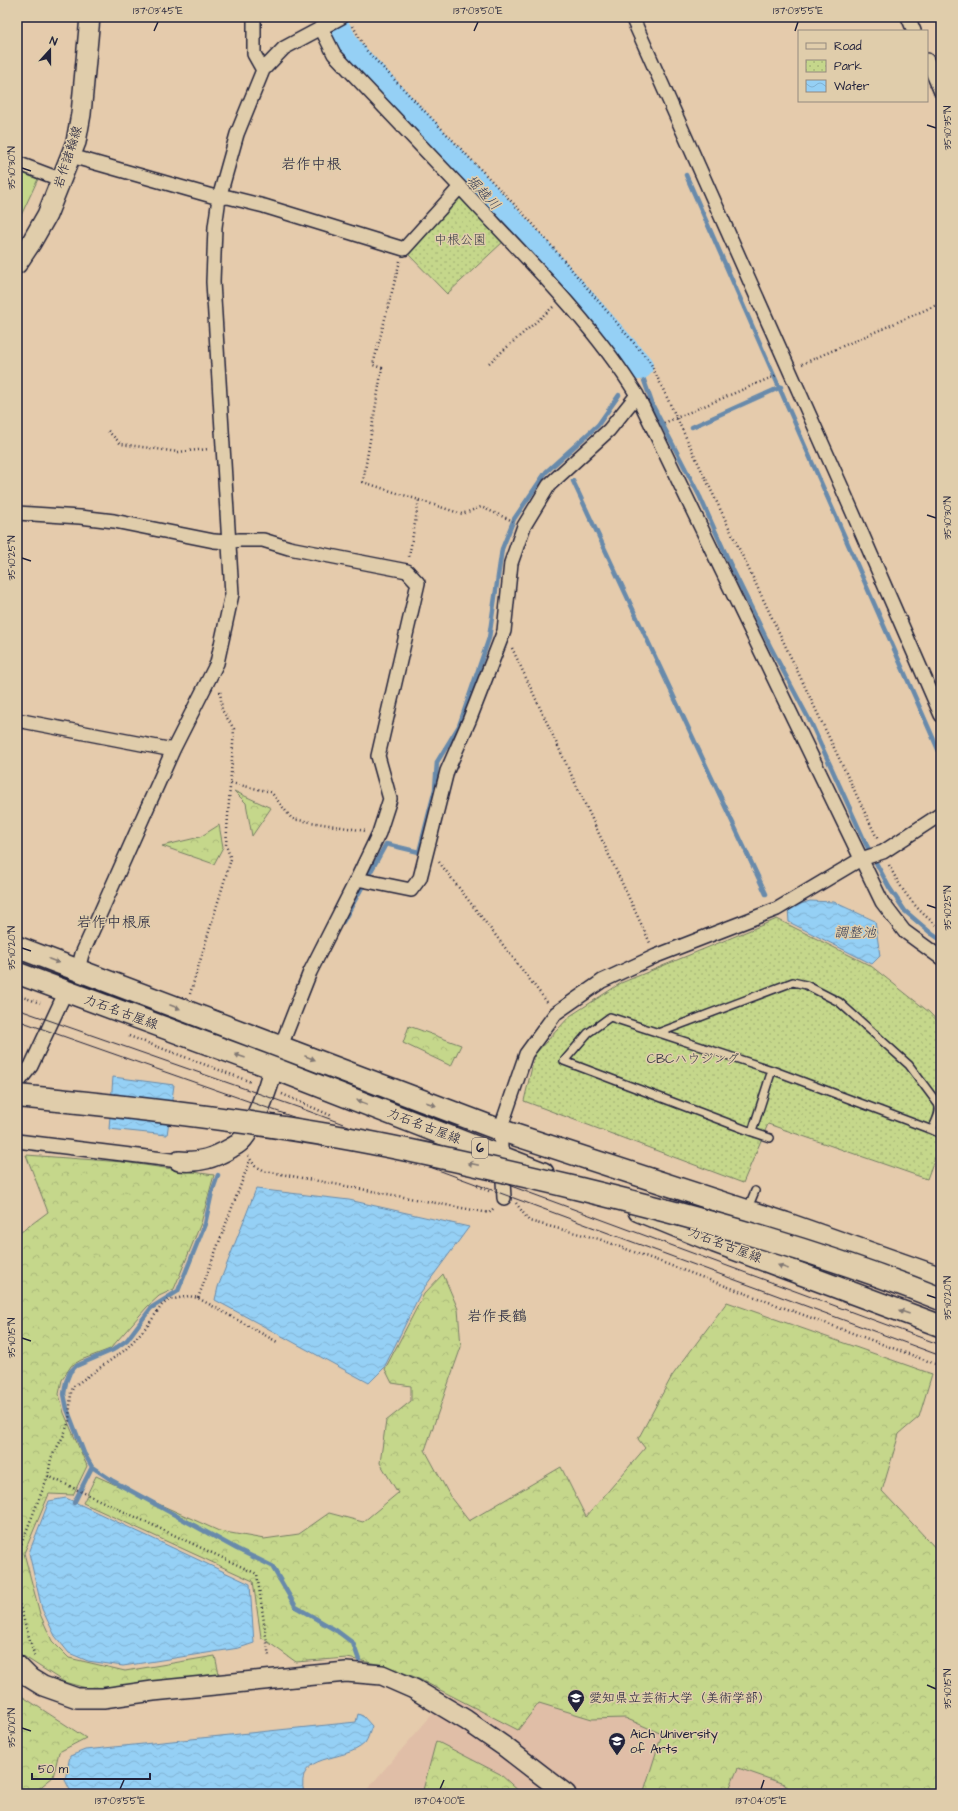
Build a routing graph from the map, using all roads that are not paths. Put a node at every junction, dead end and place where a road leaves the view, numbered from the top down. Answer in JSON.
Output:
{"nodes":[{"id":1,"x":90,"y":17,"type":"edge"},
{"id":2,"x":254,"y":17,"type":"edge"},
{"id":3,"x":632,"y":17,"type":"edge"},
{"id":4,"x":908,"y":17,"type":"edge"},
{"id":5,"x":347,"y":20,"type":"edge"},
{"id":6,"x":321,"y":28,"type":"junction"},
{"id":7,"x":914,"y":30,"type":"edge"},
{"id":8,"x":928,"y":62,"type":"edge"},
{"id":9,"x":264,"y":70,"type":"junction"},
{"id":10,"x":941,"y":92,"type":"edge"},
{"id":11,"x":71,"y":156,"type":"junction"},
{"id":12,"x":17,"y":163,"type":"edge"},
{"id":13,"x":62,"y":180,"type":"junction"},
{"id":14,"x":460,"y":187,"type":"junction"},
{"id":15,"x":219,"y":198,"type":"junction"},
{"id":16,"x":17,"y":264,"type":"edge"},
{"id":17,"x":637,"y":394,"type":"junction"},
{"id":18,"x":17,"y":513,"type":"edge"},
{"id":19,"x":228,"y":542,"type":"junction"},
{"id":20,"x":941,"y":715,"type":"edge"},
{"id":21,"x":17,"y":720,"type":"edge"},
{"id":22,"x":173,"y":750,"type":"junction"},
{"id":23,"x":941,"y":814,"type":"edge"},
{"id":24,"x":861,"y":859,"type":"junction"},
{"id":25,"x":357,"y":879,"type":"junction"},
{"id":26,"x":17,"y":947,"type":"edge"},
{"id":27,"x":941,"y":958,"type":"edge"},
{"id":28,"x":78,"y":970,"type":"junction"},
{"id":29,"x":17,"y":973,"type":"edge"},
{"id":30,"x":66,"y":991,"type":"junction"},
{"id":31,"x":658,"y":1033,"type":"junction"},
{"id":32,"x":281,"y":1046,"type":"junction"},
{"id":33,"x":273,"y":1068,"type":"junction"},
{"id":34,"x":772,"y":1070,"type":"junction"},
{"id":35,"x":17,"y":1084,"type":"edge"},
{"id":36,"x":17,"y":1096,"type":"edge"},
{"id":37,"x":500,"y":1130,"type":"junction"},
{"id":38,"x":932,"y":1130,"type":"junction"},
{"id":39,"x":752,"y":1132,"type":"junction"},
{"id":40,"x":941,"y":1134,"type":"edge"},
{"id":41,"x":770,"y":1138,"type":"dead end"},
{"id":42,"x":17,"y":1141,"type":"edge"},
{"id":43,"x":502,"y":1157,"type":"junction"},
{"id":44,"x":179,"y":1161,"type":"joint"},
{"id":45,"x":755,"y":1191,"type":"dead end"},
{"id":46,"x":504,"y":1198,"type":"road end"},
{"id":47,"x":747,"y":1210,"type":"junction"},
{"id":48,"x":941,"y":1278,"type":"edge"},
{"id":49,"x":941,"y":1284,"type":"edge"},
{"id":50,"x":941,"y":1299,"type":"edge"},
{"id":51,"x":941,"y":1326,"type":"edge"},
{"id":52,"x":23,"y":1672,"type":"edge"},
{"id":53,"x":566,"y":1794,"type":"edge"}],
"edges":[{"from":1,"to":11,"type":"street","name":"岩作諸輪線"},
{"from":2,"to":9,"type":"street"},
{"from":3,"to":20,"type":"street"},
{"from":4,"to":7,"type":"street"},
{"from":5,"to":6,"type":"street"},
{"from":6,"to":9,"type":"street"},
{"from":6,"to":14,"type":"street"},
{"from":8,"to":10,"type":"street"},
{"from":9,"to":15,"type":"street"},
{"from":11,"to":13,"type":"street","name":"岩作諸輪線"},
{"from":11,"to":15,"type":"street"},
{"from":12,"to":13,"type":"street"},
{"from":13,"to":16,"type":"street","name":"岩作諸輪線"},
{"from":14,"to":15,"type":"street"},
{"from":14,"to":17,"type":"street"},
{"from":15,"to":19,"type":"street"},
{"from":17,"to":24,"type":"street"},
{"from":17,"to":25,"type":"street"},
{"from":18,"to":19,"type":"street"},
{"from":19,"to":22,"type":"street"},
{"from":19,"to":25,"type":"street"},
{"from":21,"to":22,"type":"street"},
{"from":22,"to":28,"type":"street"},
{"from":23,"to":24,"type":"street"},
{"from":24,"to":27,"type":"street"},
{"from":24,"to":37,"type":"street"},
{"from":25,"to":32,"type":"street"},
{"from":26,"to":28,"type":"main road","name":"力石名古屋線","number":"6","one_way":true},
{"from":28,"to":32,"type":"main road","name":"力石名古屋線","number":"6","one_way":true},
{"from":29,"to":30,"type":"main road","name":"力石名古屋線","number":"6"},
{"from":33,"to":30,"type":"main road","name":"力石名古屋線","number":"6","one_way":true},
{"from":30,"to":35,"type":"street"},
{"from":31,"to":34,"type":"lane"},
{"from":31,"to":38,"type":"lane"},
{"from":31,"to":39,"type":"lane"},
{"from":32,"to":37,"type":"main road","name":"力石名古屋線","number":"6","one_way":true},
{"from":43,"to":33,"type":"main road","name":"力石名古屋線","number":"6","one_way":true},
{"from":33,"to":44,"type":"street"},
{"from":34,"to":38,"type":"lane"},
{"from":34,"to":39,"type":"lane"},
{"from":35,"to":49,"type":"highway"},
{"from":50,"to":36,"type":"highway","one_way":true,"bridge":true},
{"from":37,"to":43,"type":"street"},
{"from":37,"to":47,"type":"main road","name":"力石名古屋線","number":"6"},
{"from":38,"to":40,"type":"lane"},
{"from":39,"to":41,"type":"lane"},
{"from":42,"to":44,"type":"street"},
{"from":43,"to":46,"type":"street"},
{"from":51,"to":43,"type":"main road","name":"力石名古屋線","number":"6","one_way":true},
{"from":45,"to":47,"type":"lane"},
{"from":47,"to":48,"type":"main road","name":"力石名古屋線","number":"6"},
{"from":52,"to":53,"type":"street"}]}
